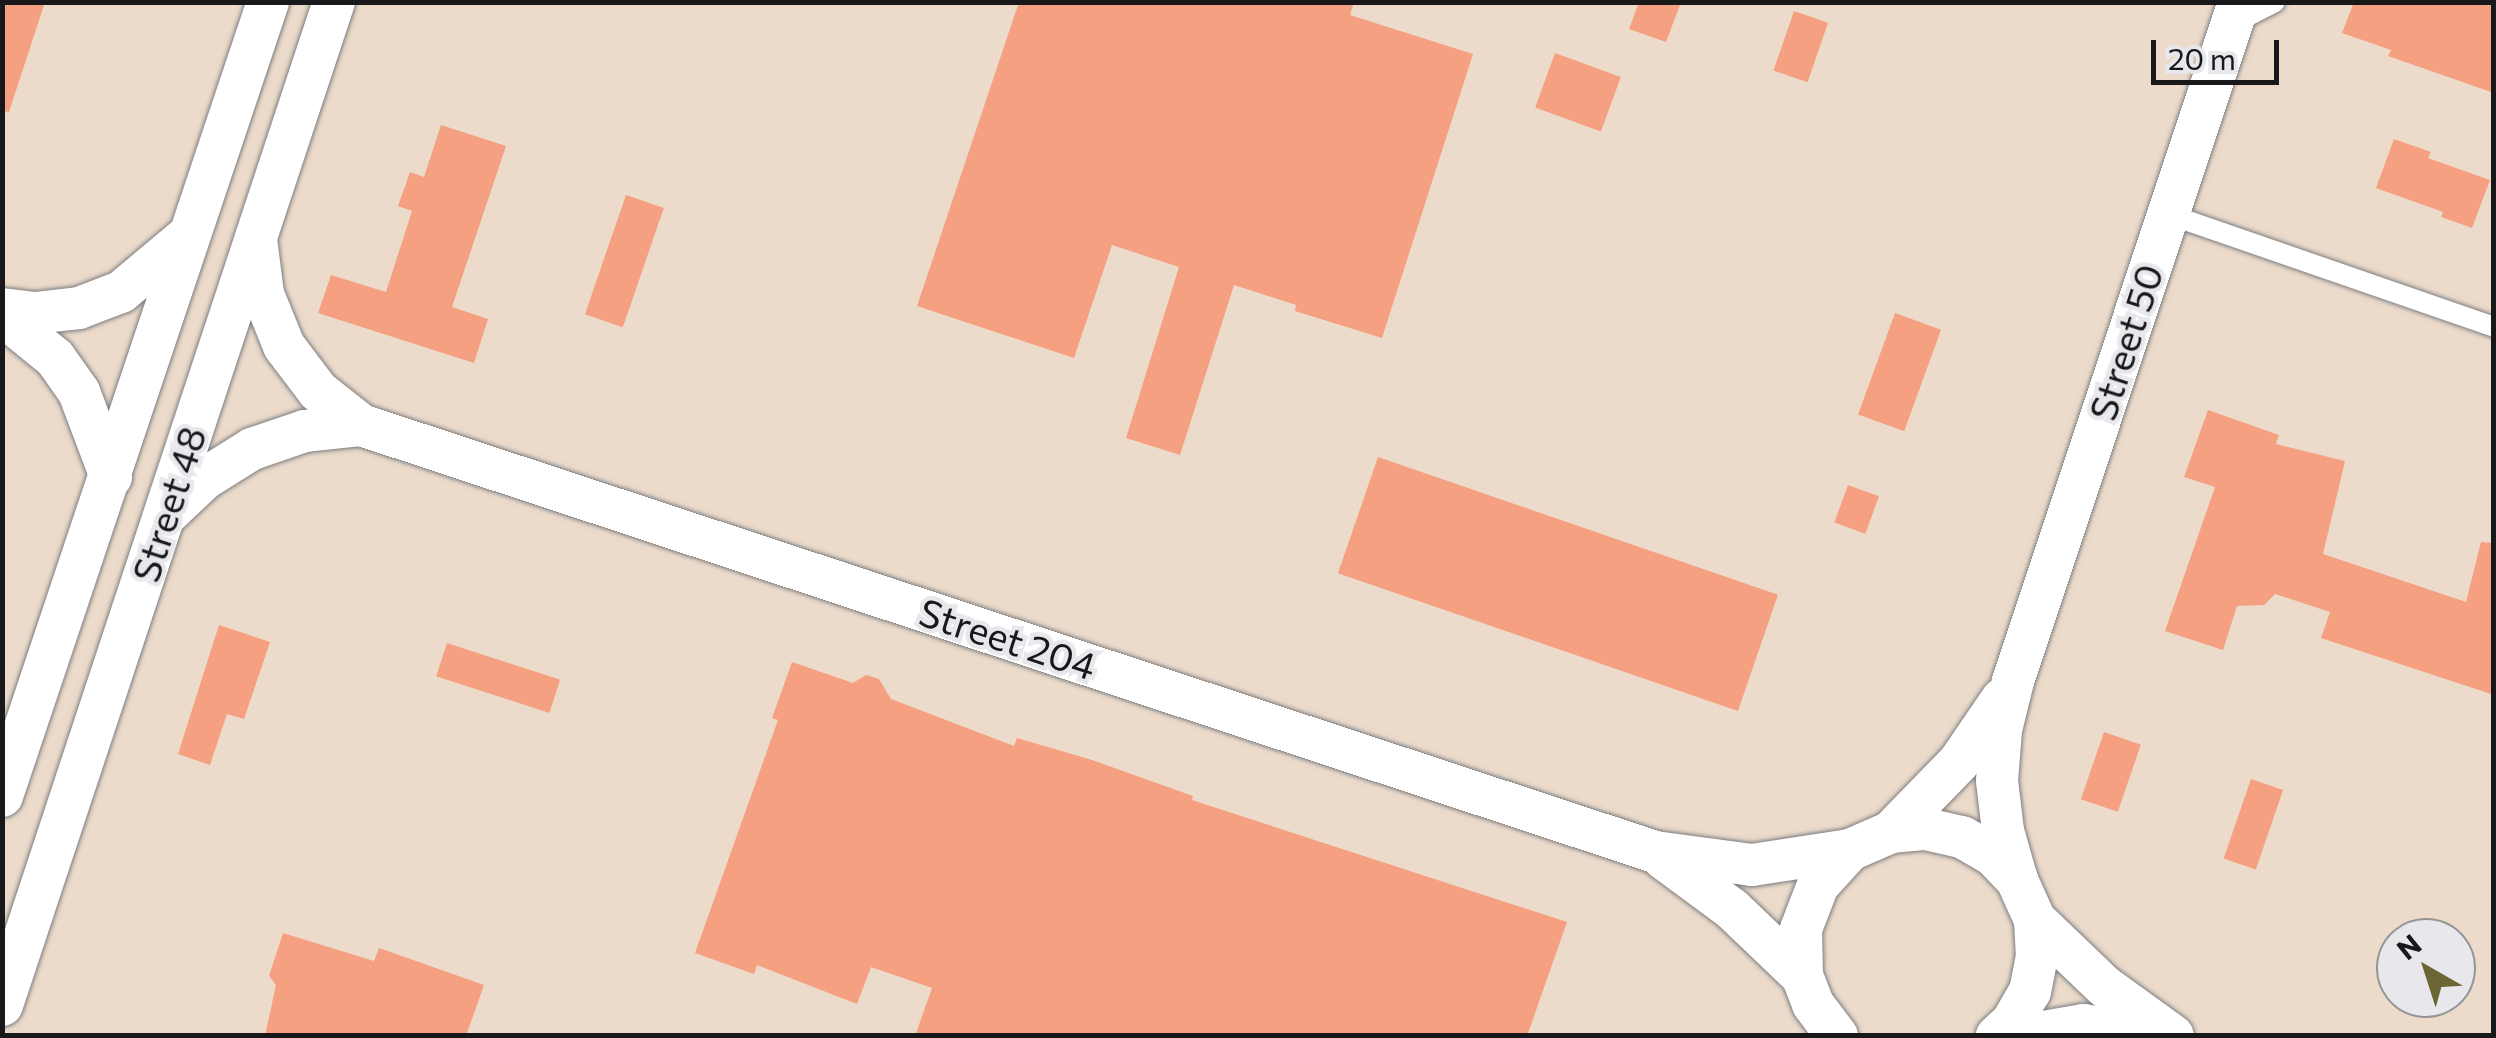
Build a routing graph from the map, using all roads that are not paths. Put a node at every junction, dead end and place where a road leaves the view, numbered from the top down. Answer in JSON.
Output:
{"nodes":[{"id":1,"x":268,"y":2,"type":"edge"},
{"id":2,"x":334,"y":2,"type":"edge"},
{"id":3,"x":2275,"y":2,"type":"edge"},
{"id":4,"x":2236,"y":13,"type":"edge"},
{"id":5,"x":2168,"y":214,"type":"junction"},
{"id":6,"x":192,"y":232,"type":"junction"},
{"id":7,"x":256,"y":239,"type":"junction"},
{"id":8,"x":2,"y":312,"type":"edge"},
{"id":9,"x":2494,"y":327,"type":"edge"},
{"id":10,"x":361,"y":425,"type":"junction"},
{"id":11,"x":112,"y":476,"type":"junction"},
{"id":12,"x":164,"y":517,"type":"junction"},
{"id":13,"x":2013,"y":681,"type":"junction"},
{"id":14,"x":2,"y":796,"type":"edge"},
{"id":15,"x":1891,"y":832,"type":"junction"},
{"id":16,"x":1850,"y":850,"type":"junction"},
{"id":17,"x":1655,"y":852,"type":"junction"},
{"id":18,"x":2017,"y":880,"type":"junction"},
{"id":19,"x":2035,"y":920,"type":"junction"},
{"id":20,"x":2,"y":1004,"type":"edge"},
{"id":21,"x":1819,"y":1013,"type":"edge"},
{"id":22,"x":1997,"y":1036,"type":"edge"},
{"id":23,"x":2020,"y":1036,"type":"edge"},
{"id":24,"x":2158,"y":1036,"type":"edge"},
{"id":25,"x":2173,"y":1036,"type":"edge"}],
"edges":[{"from":1,"to":6,"type":"street","name":"Street 48"},
{"from":2,"to":7,"type":"street","name":"Street 48"},
{"from":3,"to":4,"type":"lane"},
{"from":4,"to":5,"type":"street","name":"Street 50"},
{"from":5,"to":9,"type":"lane"},
{"from":5,"to":13,"type":"street","name":"Street 50"},
{"from":6,"to":8,"type":"street"},
{"from":6,"to":11,"type":"street","name":"Street 48"},
{"from":7,"to":10,"type":"street","name":"Street 204"},
{"from":7,"to":12,"type":"street","name":"Street 48"},
{"from":8,"to":11,"type":"street"},
{"from":10,"to":12,"type":"street","name":"Street 204"},
{"from":10,"to":17,"type":"street","name":"Street 204"},
{"from":11,"to":14,"type":"street","name":"Street 48"},
{"from":12,"to":20,"type":"street","name":"Street 48"},
{"from":13,"to":15,"type":"street","name":"Street 50"},
{"from":13,"to":18,"type":"street","name":"Street 50"},
{"from":15,"to":16,"type":"street"},
{"from":15,"to":18,"type":"street"},
{"from":16,"to":17,"type":"street","name":"Street 204"},
{"from":16,"to":21,"type":"street"},
{"from":17,"to":21,"type":"street","name":"Street 204"},
{"from":18,"to":19,"type":"street","name":"Street 50"},
{"from":19,"to":22,"type":"street"},
{"from":19,"to":25,"type":"street"},
{"from":23,"to":24,"type":"street"}]}
